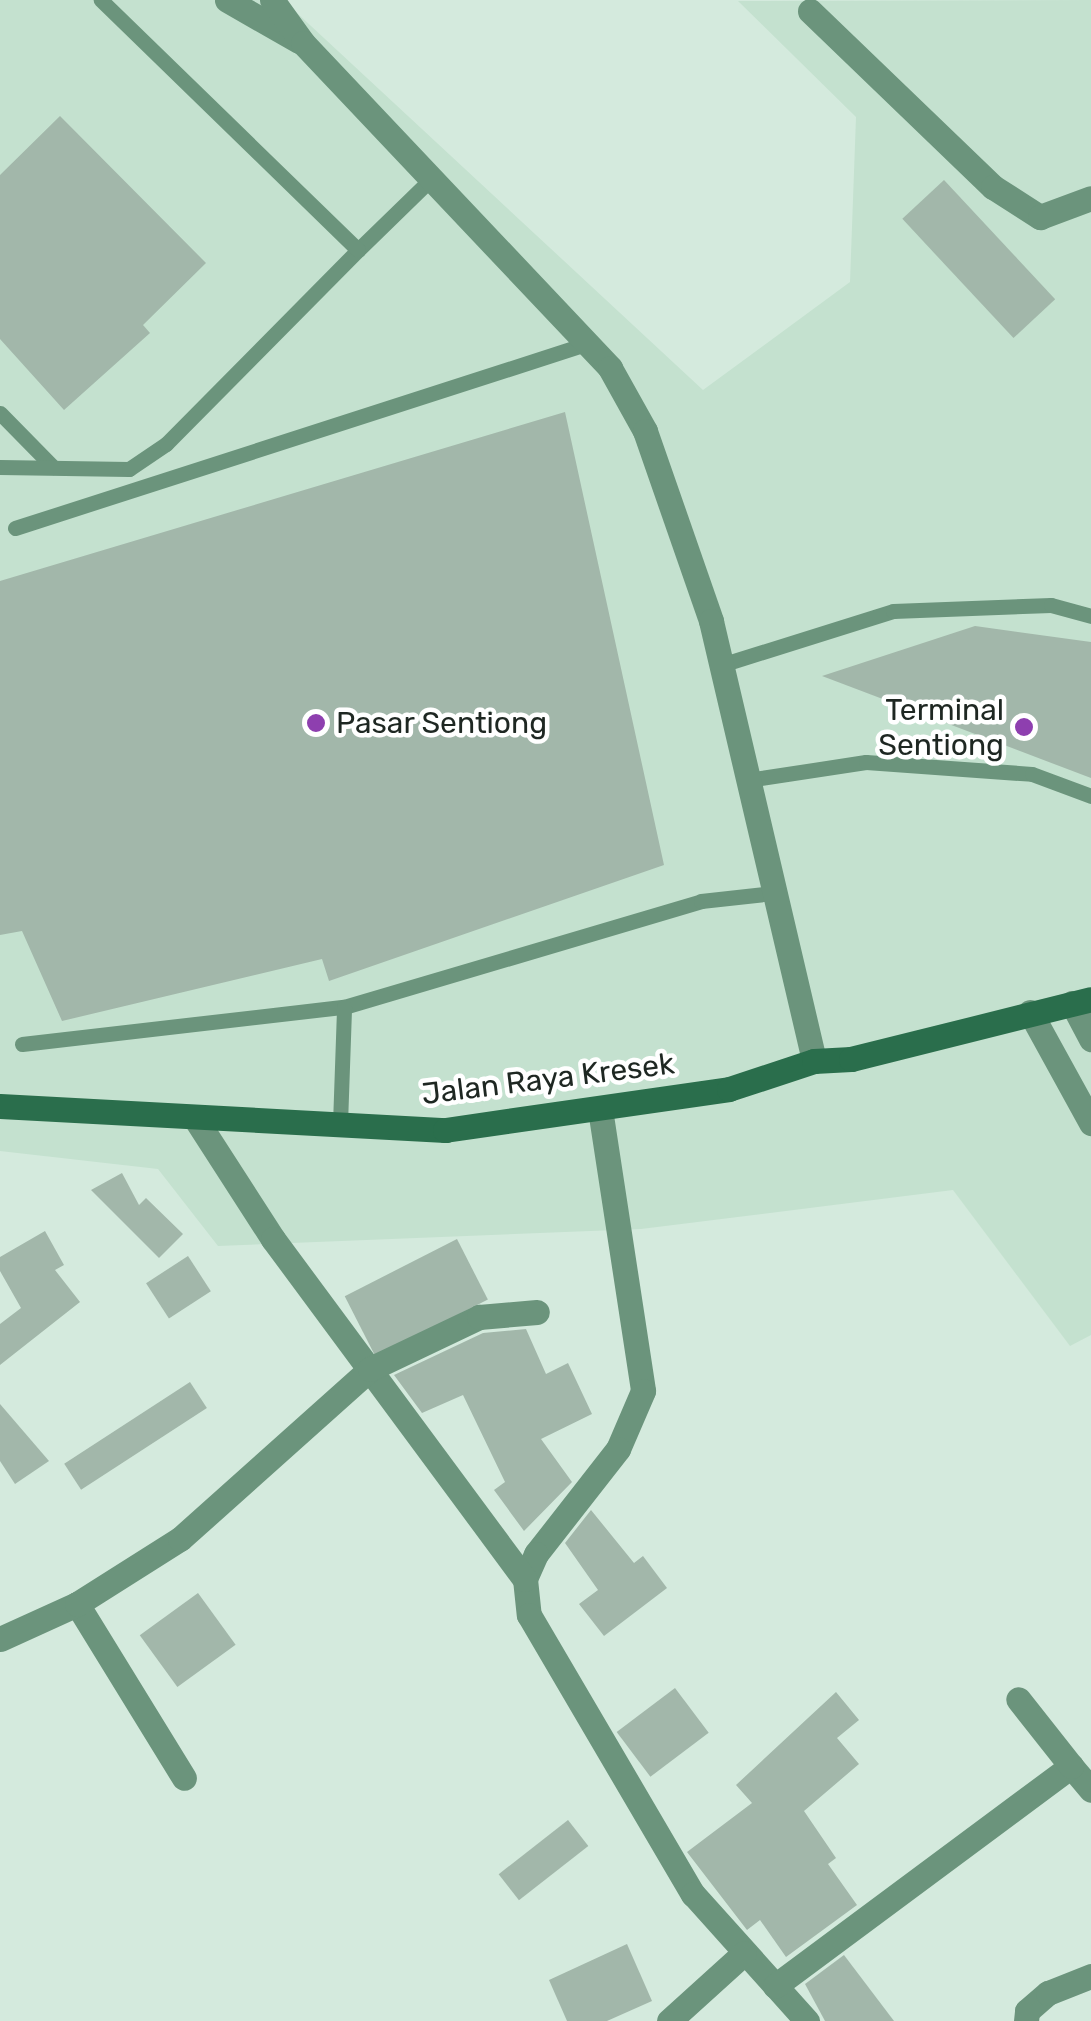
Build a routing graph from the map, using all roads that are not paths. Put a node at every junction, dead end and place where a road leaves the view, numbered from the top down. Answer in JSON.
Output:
{"nodes":[{"id":1,"x":226,"y":0,"type":"edge"},
{"id":2,"x":272,"y":0,"type":"edge"},
{"id":3,"x":103,"y":1,"type":"edge"},
{"id":4,"x":810,"y":10,"type":"dead end"},
{"id":5,"x":303,"y":43,"type":"junction"},
{"id":6,"x":432,"y":178,"type":"junction"},
{"id":7,"x":1091,"y":198,"type":"edge"},
{"id":8,"x":358,"y":250,"type":"junction"},
{"id":9,"x":586,"y":344,"type":"junction"},
{"id":10,"x":0,"y":414,"type":"edge"},
{"id":11,"x":0,"y":467,"type":"edge"},
{"id":12,"x":53,"y":467,"type":"junction"},
{"id":13,"x":15,"y":528,"type":"dead end"},
{"id":14,"x":1091,"y":616,"type":"edge"},
{"id":15,"x":721,"y":665,"type":"junction"},
{"id":16,"x":748,"y":780,"type":"junction"},
{"id":17,"x":1091,"y":796,"type":"edge"},
{"id":18,"x":774,"y":893,"type":"junction"},
{"id":19,"x":1082,"y":1001,"type":"edge"},
{"id":20,"x":344,"y":1007,"type":"junction"},
{"id":21,"x":1030,"y":1012,"type":"junction"},
{"id":22,"x":1091,"y":1039,"type":"edge"},
{"id":23,"x":22,"y":1044,"type":"dead end"},
{"id":24,"x":814,"y":1061,"type":"junction"},
{"id":25,"x":0,"y":1106,"type":"edge"},
{"id":26,"x":600,"y":1109,"type":"junction"},
{"id":27,"x":195,"y":1118,"type":"junction"},
{"id":28,"x":1091,"y":1123,"type":"edge"},
{"id":29,"x":340,"y":1124,"type":"junction"},
{"id":30,"x":536,"y":1312,"type":"dead end"},
{"id":31,"x":370,"y":1370,"type":"junction"},
{"id":32,"x":525,"y":1579,"type":"junction"},
{"id":33,"x":77,"y":1604,"type":"junction"},
{"id":34,"x":0,"y":1639,"type":"edge"},
{"id":35,"x":1018,"y":1699,"type":"dead end"},
{"id":36,"x":1071,"y":1766,"type":"junction"},
{"id":37,"x":184,"y":1778,"type":"dead end"},
{"id":38,"x":1091,"y":1790,"type":"edge"},
{"id":39,"x":744,"y":1953,"type":"junction"},
{"id":40,"x":1091,"y":1976,"type":"edge"},
{"id":41,"x":776,"y":1986,"type":"junction"},
{"id":42,"x":669,"y":2021,"type":"edge"},
{"id":43,"x":806,"y":2021,"type":"edge"},
{"id":44,"x":1026,"y":2021,"type":"edge"}],
"edges":[{"from":1,"to":5,"type":"street"},
{"from":2,"to":5,"type":"street"},
{"from":3,"to":8,"type":"lane"},
{"from":4,"to":7,"type":"street"},
{"from":5,"to":6,"type":"street"},
{"from":6,"to":8,"type":"lane"},
{"from":6,"to":9,"type":"street"},
{"from":8,"to":12,"type":"lane"},
{"from":9,"to":13,"type":"lane"},
{"from":9,"to":15,"type":"street"},
{"from":10,"to":12,"type":"lane"},
{"from":11,"to":12,"type":"lane"},
{"from":14,"to":15,"type":"lane"},
{"from":15,"to":16,"type":"street"},
{"from":16,"to":17,"type":"lane"},
{"from":16,"to":18,"type":"street"},
{"from":18,"to":20,"type":"lane"},
{"from":18,"to":24,"type":"street"},
{"from":19,"to":21,"type":"main road","name":"Jalan Raya Kresek"},
{"from":19,"to":22,"type":"street"},
{"from":20,"to":23,"type":"lane"},
{"from":20,"to":29,"type":"lane"},
{"from":21,"to":24,"type":"main road","name":"Jalan Raya Kresek"},
{"from":21,"to":28,"type":"street"},
{"from":24,"to":26,"type":"main road","name":"Jalan Raya Kresek"},
{"from":25,"to":27,"type":"main road","name":"Jalan Raya Kresek"},
{"from":26,"to":29,"type":"main road","name":"Jalan Raya Kresek"},
{"from":26,"to":32,"type":"street"},
{"from":27,"to":29,"type":"main road","name":"Jalan Raya Kresek"},
{"from":27,"to":31,"type":"street"},
{"from":30,"to":31,"type":"street"},
{"from":31,"to":32,"type":"street"},
{"from":31,"to":33,"type":"street"},
{"from":32,"to":39,"type":"street"},
{"from":33,"to":34,"type":"street"},
{"from":33,"to":37,"type":"street"},
{"from":35,"to":36,"type":"street"},
{"from":36,"to":38,"type":"street"},
{"from":36,"to":41,"type":"street"},
{"from":39,"to":41,"type":"street"},
{"from":39,"to":42,"type":"street"},
{"from":40,"to":44,"type":"street"},
{"from":41,"to":43,"type":"street"}]}
